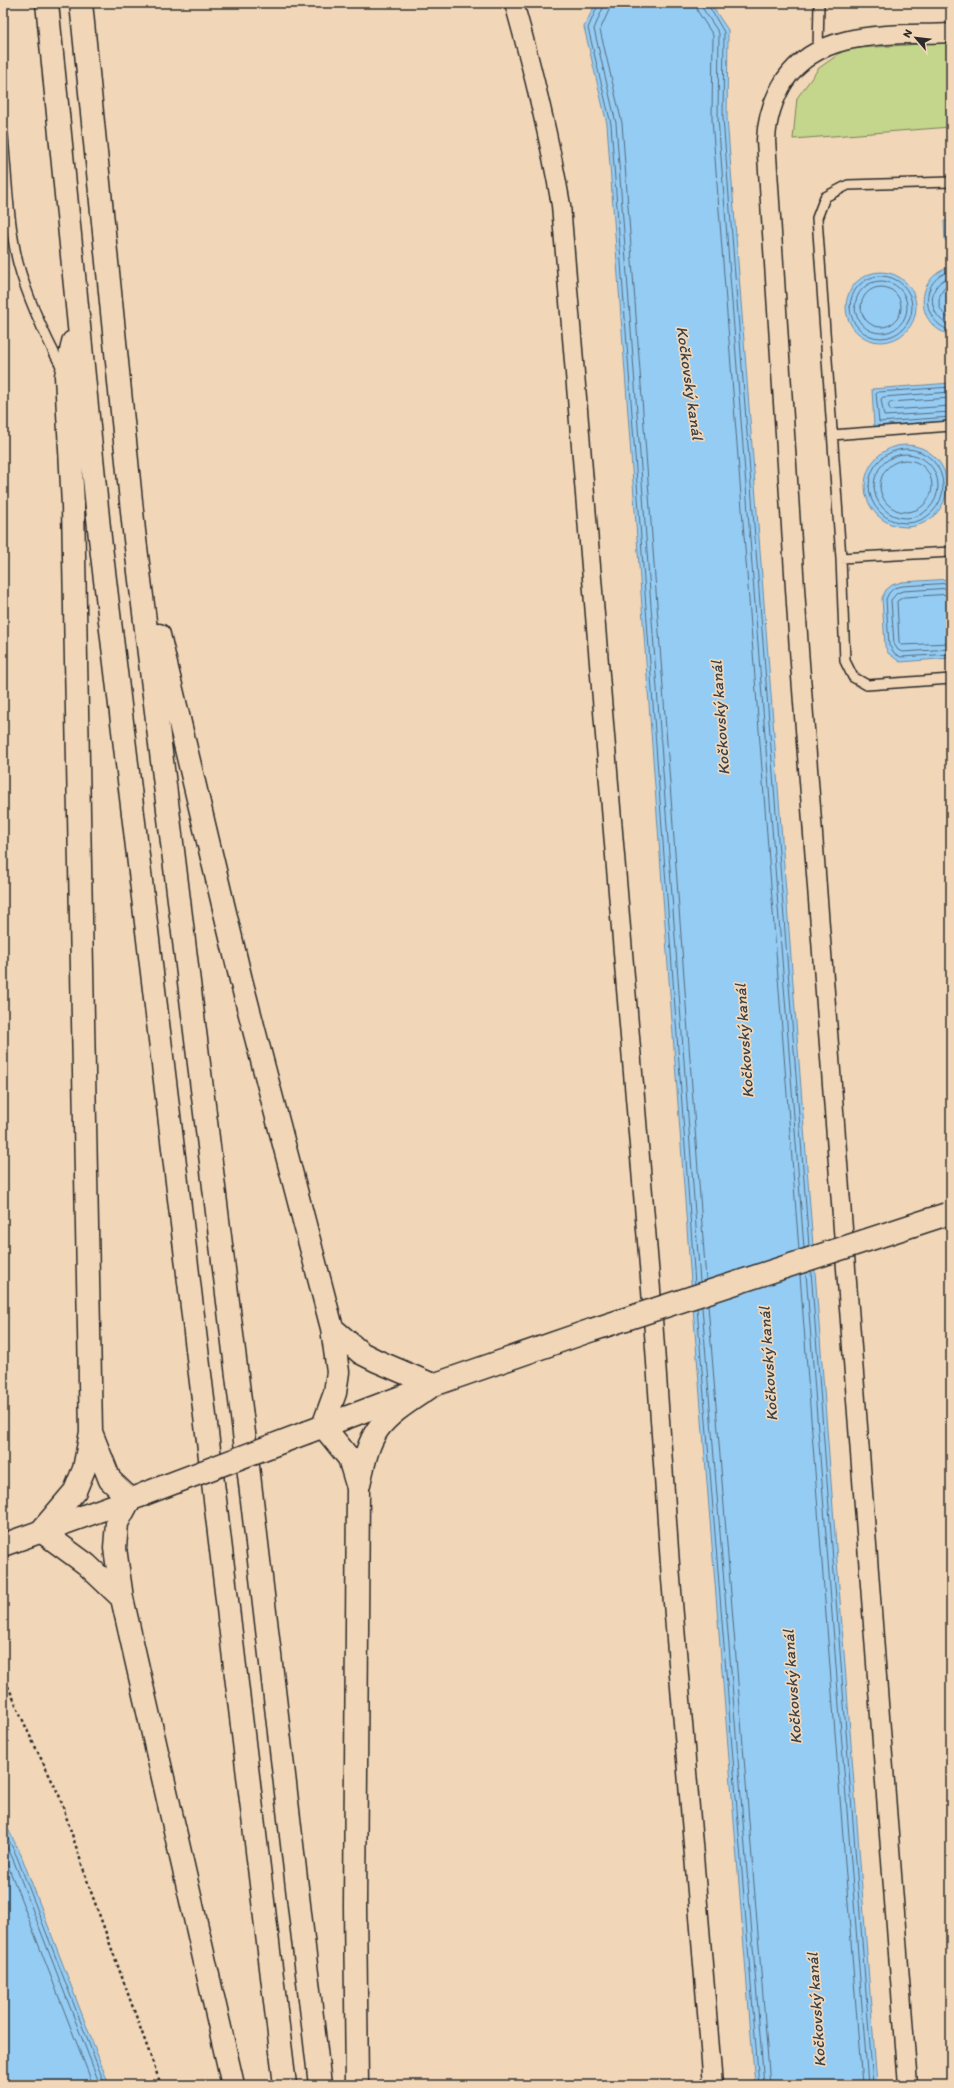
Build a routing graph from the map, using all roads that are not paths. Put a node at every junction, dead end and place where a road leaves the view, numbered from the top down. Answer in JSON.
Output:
{"nodes":[{"id":1,"x":47,"y":3,"type":"edge"},
{"id":2,"x":81,"y":3,"type":"edge"},
{"id":3,"x":514,"y":3,"type":"edge"},
{"id":4,"x":819,"y":3,"type":"edge"},
{"id":5,"x":951,"y":33,"type":"edge"},
{"id":6,"x":818,"y":49,"type":"junction"},
{"id":7,"x":4,"y":136,"type":"edge"},
{"id":8,"x":951,"y":182,"type":"edge"},
{"id":9,"x":77,"y":321,"type":"junction"},
{"id":10,"x":66,"y":376,"type":"junction"},
{"id":11,"x":951,"y":426,"type":"edge"},
{"id":12,"x":832,"y":435,"type":"junction"},
{"id":13,"x":134,"y":531,"type":"junction"},
{"id":14,"x":951,"y":552,"type":"edge"},
{"id":15,"x":841,"y":558,"type":"junction"},
{"id":16,"x":951,"y":679,"type":"edge"},
{"id":17,"x":949,"y":1213,"type":"edge"},
{"id":18,"x":332,"y":1328,"type":"junction"},
{"id":19,"x":433,"y":1385,"type":"junction"},
{"id":20,"x":316,"y":1429,"type":"junction"},
{"id":21,"x":91,"y":1432,"type":"junction"},
{"id":22,"x":358,"y":1488,"type":"junction"},
{"id":23,"x":137,"y":1497,"type":"junction"},
{"id":24,"x":33,"y":1534,"type":"junction"},
{"id":25,"x":3,"y":1545,"type":"edge"},
{"id":26,"x":122,"y":1598,"type":"junction"},
{"id":27,"x":233,"y":2085,"type":"edge"},
{"id":28,"x":285,"y":2085,"type":"edge"},
{"id":29,"x":320,"y":2085,"type":"edge"},
{"id":30,"x":357,"y":2085,"type":"edge"},
{"id":31,"x":713,"y":2085,"type":"edge"},
{"id":32,"x":908,"y":2085,"type":"edge"}],
"edges":[{"from":1,"to":9,"type":"main road"},
{"from":2,"to":13,"type":"main road"},
{"from":3,"to":31,"type":"street"},
{"from":4,"to":6,"type":"lane"},
{"from":5,"to":6,"type":"street"},
{"from":6,"to":32,"type":"street"},
{"from":7,"to":10,"type":"lane"},
{"from":8,"to":12,"type":"lane"},
{"from":9,"to":10,"type":"main road"},
{"from":9,"to":28,"type":"main road"},
{"from":10,"to":21,"type":"main road"},
{"from":11,"to":12,"type":"lane"},
{"from":12,"to":15,"type":"lane"},
{"from":13,"to":18,"type":"main road"},
{"from":13,"to":29,"type":"main road"},
{"from":14,"to":15,"type":"lane"},
{"from":15,"to":16,"type":"lane"},
{"from":17,"to":19,"type":"main road","bridge":true},
{"from":18,"to":19,"type":"main road"},
{"from":18,"to":20,"type":"main road"},
{"from":19,"to":20,"type":"main road"},
{"from":19,"to":22,"type":"main road"},
{"from":20,"to":22,"type":"main road"},
{"from":20,"to":23,"type":"main road","bridge":true},
{"from":21,"to":23,"type":"main road"},
{"from":21,"to":24,"type":"main road"},
{"from":22,"to":30,"type":"main road"},
{"from":23,"to":24,"type":"main road"},
{"from":23,"to":26,"type":"main road"},
{"from":24,"to":25,"type":"main road"},
{"from":24,"to":26,"type":"main road"},
{"from":26,"to":27,"type":"main road"}]}
